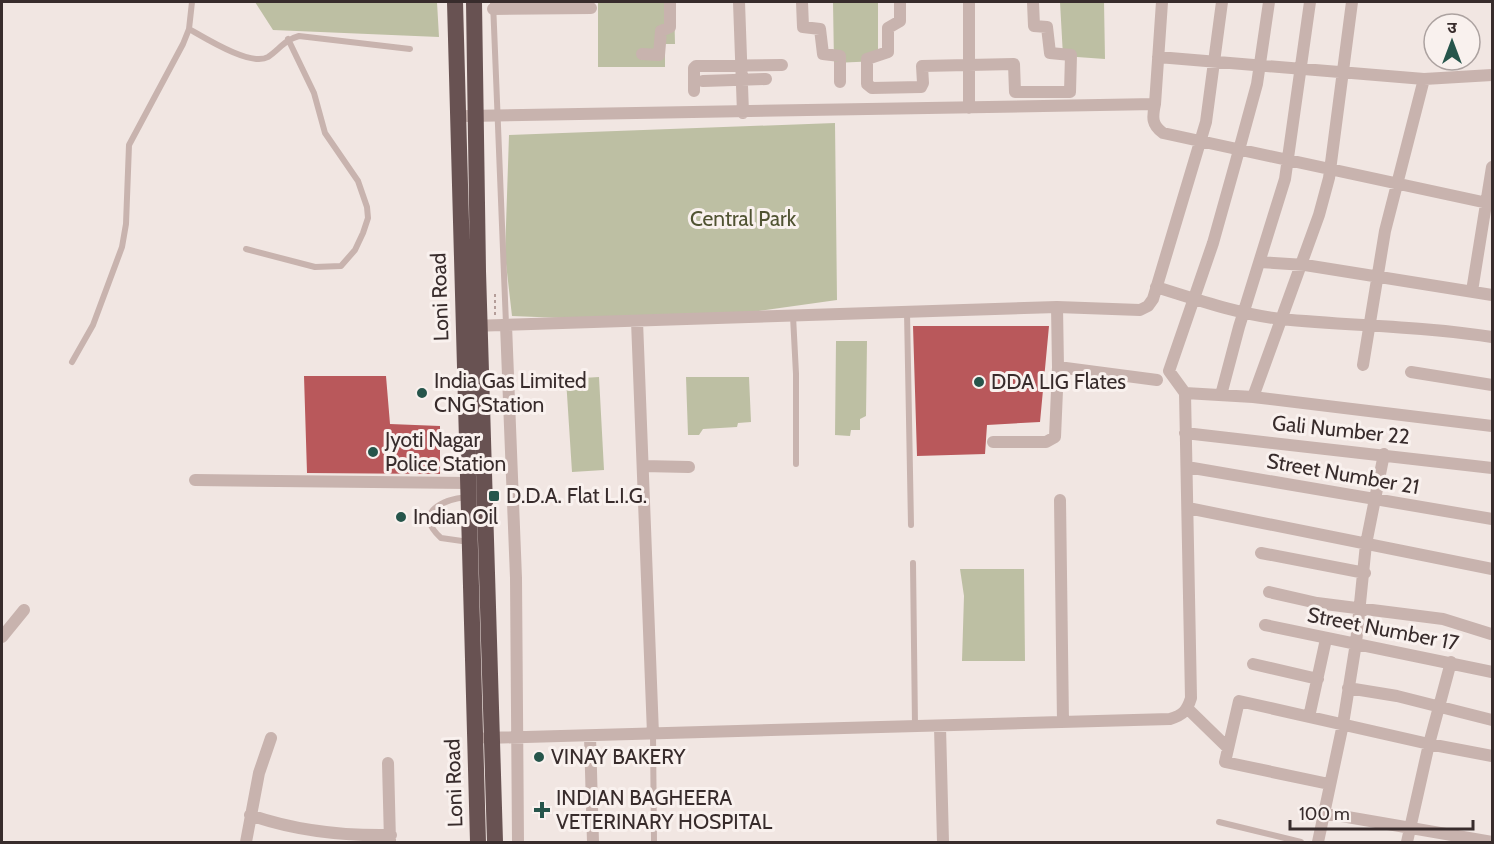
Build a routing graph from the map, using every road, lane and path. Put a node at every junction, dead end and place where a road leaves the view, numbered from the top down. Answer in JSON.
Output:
{"nodes":[{"id":1,"x":192,"y":2,"type":"edge"},
{"id":2,"x":455,"y":2,"type":"edge"},
{"id":3,"x":474,"y":2,"type":"edge"},
{"id":4,"x":670,"y":2,"type":"edge"},
{"id":5,"x":678,"y":2,"type":"edge"},
{"id":6,"x":739,"y":2,"type":"edge"},
{"id":7,"x":802,"y":2,"type":"edge"},
{"id":8,"x":900,"y":2,"type":"edge"},
{"id":9,"x":969,"y":2,"type":"edge"},
{"id":10,"x":1033,"y":2,"type":"edge"},
{"id":11,"x":1162,"y":2,"type":"edge"},
{"id":12,"x":1222,"y":2,"type":"edge"},
{"id":13,"x":1269,"y":2,"type":"edge"},
{"id":14,"x":1310,"y":2,"type":"edge"},
{"id":15,"x":1352,"y":2,"type":"edge"},
{"id":16,"x":493,"y":5,"type":"edge"},
{"id":17,"x":591,"y":8,"type":"dead end"},
{"id":18,"x":189,"y":29,"type":"junction"},
{"id":19,"x":288,"y":39,"type":"junction"},
{"id":20,"x":410,"y":49,"type":"dead end"},
{"id":21,"x":642,"y":54,"type":"dead end"},
{"id":22,"x":1158,"y":57,"type":"junction"},
{"id":23,"x":1216,"y":62,"type":"junction"},
{"id":24,"x":782,"y":65,"type":"dead end"},
{"id":25,"x":969,"y":65,"type":"junction"},
{"id":26,"x":742,"y":66,"type":"junction"},
{"id":27,"x":1260,"y":66,"type":"junction"},
{"id":28,"x":1301,"y":67,"type":"junction"},
{"id":29,"x":1344,"y":73,"type":"junction"},
{"id":30,"x":1492,"y":75,"type":"edge"},
{"id":31,"x":766,"y":79,"type":"dead end"},
{"id":32,"x":1424,"y":79,"type":"junction"},
{"id":33,"x":742,"y":80,"type":"junction"},
{"id":34,"x":703,"y":81,"type":"dead end"},
{"id":35,"x":840,"y":82,"type":"dead end"},
{"id":36,"x":694,"y":91,"type":"dead end"},
{"id":37,"x":1155,"y":104,"type":"junction"},
{"id":38,"x":969,"y":108,"type":"junction"},
{"id":39,"x":743,"y":112,"type":"junction"},
{"id":40,"x":477,"y":116,"type":"junction"},
{"id":41,"x":497,"y":116,"type":"junction"},
{"id":42,"x":458,"y":117,"type":"junction"},
{"id":43,"x":1201,"y":141,"type":"junction"},
{"id":44,"x":1239,"y":150,"type":"junction"},
{"id":45,"x":1287,"y":159,"type":"junction"},
{"id":46,"x":1492,"y":167,"type":"edge"},
{"id":47,"x":1330,"y":168,"type":"junction"},
{"id":48,"x":1398,"y":184,"type":"junction"},
{"id":49,"x":1490,"y":203,"type":"edge"},
{"id":50,"x":246,"y":249,"type":"dead end"},
{"id":51,"x":1260,"y":262,"type":"junction"},
{"id":52,"x":1301,"y":265,"type":"junction"},
{"id":53,"x":1377,"y":278,"type":"junction"},
{"id":54,"x":1156,"y":287,"type":"junction"},
{"id":55,"x":1472,"y":291,"type":"junction"},
{"id":56,"x":1492,"y":295,"type":"edge"},
{"id":57,"x":1195,"y":299,"type":"junction"},
{"id":58,"x":1057,"y":307,"type":"junction"},
{"id":59,"x":907,"y":312,"type":"junction"},
{"id":60,"x":1244,"y":312,"type":"junction"},
{"id":61,"x":792,"y":316,"type":"junction"},
{"id":62,"x":1280,"y":319,"type":"junction"},
{"id":63,"x":637,"y":321,"type":"junction"},
{"id":64,"x":1369,"y":324,"type":"junction"},
{"id":65,"x":506,"y":325,"type":"junction"},
{"id":66,"x":472,"y":326,"type":"junction"},
{"id":67,"x":1492,"y":337,"type":"edge"},
{"id":68,"x":72,"y":362,"type":"dead end"},
{"id":69,"x":1363,"y":365,"type":"dead end"},
{"id":70,"x":1058,"y":367,"type":"junction"},
{"id":71,"x":1411,"y":372,"type":"dead end"},
{"id":72,"x":1157,"y":380,"type":"dead end"},
{"id":73,"x":1492,"y":385,"type":"edge"},
{"id":74,"x":1185,"y":393,"type":"junction"},
{"id":75,"x":1221,"y":395,"type":"junction"},
{"id":76,"x":1253,"y":397,"type":"junction"},
{"id":77,"x":1492,"y":426,"type":"edge"},
{"id":78,"x":1185,"y":433,"type":"junction"},
{"id":79,"x":993,"y":442,"type":"dead end"},
{"id":80,"x":1384,"y":454,"type":"junction"},
{"id":81,"x":796,"y":464,"type":"dead end"},
{"id":82,"x":643,"y":466,"type":"junction"},
{"id":83,"x":689,"y":467,"type":"dead end"},
{"id":84,"x":1187,"y":467,"type":"junction"},
{"id":85,"x":1492,"y":468,"type":"edge"},
{"id":86,"x":195,"y":480,"type":"dead end"},
{"id":87,"x":468,"y":490,"type":"junction"},
{"id":88,"x":1060,"y":500,"type":"dead end"},
{"id":89,"x":1375,"y":501,"type":"junction"},
{"id":90,"x":1188,"y":508,"type":"junction"},
{"id":91,"x":1492,"y":519,"type":"edge"},
{"id":92,"x":911,"y":525,"type":"dead end"},
{"id":93,"x":478,"y":542,"type":"junction"},
{"id":94,"x":1366,"y":544,"type":"junction"},
{"id":95,"x":1260,"y":553,"type":"dead end"},
{"id":96,"x":913,"y":563,"type":"dead end"},
{"id":97,"x":1492,"y":569,"type":"edge"},
{"id":98,"x":1365,"y":573,"type":"junction"},
{"id":99,"x":1269,"y":592,"type":"dead end"},
{"id":100,"x":1359,"y":609,"type":"junction"},
{"id":101,"x":24,"y":610,"type":"dead end"},
{"id":102,"x":1265,"y":625,"type":"dead end"},
{"id":103,"x":1491,"y":634,"type":"edge"},
{"id":104,"x":2,"y":638,"type":"edge"},
{"id":105,"x":1326,"y":639,"type":"junction"},
{"id":106,"x":1356,"y":644,"type":"junction"},
{"id":107,"x":1452,"y":662,"type":"junction"},
{"id":108,"x":1253,"y":664,"type":"dead end"},
{"id":109,"x":1492,"y":672,"type":"edge"},
{"id":110,"x":1318,"y":679,"type":"junction"},
{"id":111,"x":1348,"y":688,"type":"junction"},
{"id":112,"x":1440,"y":705,"type":"junction"},
{"id":113,"x":1188,"y":710,"type":"junction"},
{"id":114,"x":1309,"y":717,"type":"junction"},
{"id":115,"x":1492,"y":720,"type":"edge"},
{"id":116,"x":1063,"y":722,"type":"junction"},
{"id":117,"x":1343,"y":724,"type":"junction"},
{"id":118,"x":915,"y":726,"type":"junction"},
{"id":119,"x":940,"y":727,"type":"junction"},
{"id":120,"x":653,"y":734,"type":"junction"},
{"id":121,"x":590,"y":736,"type":"junction"},
{"id":122,"x":517,"y":737,"type":"junction"},
{"id":123,"x":271,"y":738,"type":"dead end"},
{"id":124,"x":475,"y":738,"type":"junction"},
{"id":125,"x":493,"y":738,"type":"junction"},
{"id":126,"x":1429,"y":744,"type":"junction"},
{"id":127,"x":1228,"y":748,"type":"junction"},
{"id":128,"x":1492,"y":756,"type":"edge"},
{"id":129,"x":388,"y":763,"type":"dead end"},
{"id":130,"x":1329,"y":784,"type":"junction"},
{"id":131,"x":1324,"y":813,"type":"junction"},
{"id":132,"x":250,"y":815,"type":"junction"},
{"id":133,"x":1219,"y":822,"type":"dead end"},
{"id":134,"x":1409,"y":828,"type":"junction"},
{"id":135,"x":346,"y":839,"type":"edge"},
{"id":136,"x":390,"y":839,"type":"edge"},
{"id":137,"x":1492,"y":842,"type":"edge"},
{"id":138,"x":246,"y":843,"type":"edge"},
{"id":139,"x":478,"y":843,"type":"edge"},
{"id":140,"x":495,"y":843,"type":"edge"},
{"id":141,"x":518,"y":843,"type":"edge"},
{"id":142,"x":593,"y":843,"type":"edge"},
{"id":143,"x":654,"y":843,"type":"edge"},
{"id":144,"x":943,"y":843,"type":"edge"},
{"id":145,"x":1301,"y":843,"type":"edge"},
{"id":146,"x":1318,"y":843,"type":"edge"},
{"id":147,"x":1407,"y":843,"type":"edge"}],
"edges":[{"from":1,"to":18,"type":"lane"},
{"from":2,"to":42,"type":"highway","name":"Loni Road"},
{"from":3,"to":40,"type":"highway","name":"Loni Road"},
{"from":4,"to":5,"type":"street"},
{"from":4,"to":21,"type":"street"},
{"from":6,"to":26,"type":"street"},
{"from":7,"to":35,"type":"street"},
{"from":8,"to":25,"type":"street"},
{"from":9,"to":25,"type":"street"},
{"from":10,"to":25,"type":"street"},
{"from":11,"to":22,"type":"street"},
{"from":12,"to":23,"type":"street"},
{"from":13,"to":27,"type":"street"},
{"from":14,"to":28,"type":"street"},
{"from":15,"to":29,"type":"street"},
{"from":16,"to":17,"type":"street"},
{"from":16,"to":41,"type":"lane"},
{"from":18,"to":19,"type":"lane"},
{"from":18,"to":68,"type":"lane"},
{"from":19,"to":20,"type":"lane"},
{"from":19,"to":50,"type":"lane"},
{"from":22,"to":23,"type":"street"},
{"from":22,"to":37,"type":"street"},
{"from":23,"to":27,"type":"street"},
{"from":23,"to":43,"type":"street"},
{"from":24,"to":26,"type":"street"},
{"from":25,"to":38,"type":"street"},
{"from":26,"to":33,"type":"street"},
{"from":26,"to":36,"type":"street"},
{"from":27,"to":28,"type":"street"},
{"from":27,"to":44,"type":"street"},
{"from":28,"to":29,"type":"street"},
{"from":28,"to":45,"type":"street"},
{"from":29,"to":32,"type":"street"},
{"from":29,"to":47,"type":"street"},
{"from":30,"to":32,"type":"street"},
{"from":31,"to":33,"type":"street"},
{"from":32,"to":48,"type":"street"},
{"from":33,"to":34,"type":"street"},
{"from":33,"to":39,"type":"street"},
{"from":37,"to":38,"type":"street"},
{"from":37,"to":43,"type":"street"},
{"from":38,"to":39,"type":"street"},
{"from":39,"to":41,"type":"street"},
{"from":40,"to":41,"type":"street"},
{"from":40,"to":42,"type":"street"},
{"from":40,"to":66,"type":"highway","name":"Loni Road"},
{"from":41,"to":65,"type":"lane"},
{"from":42,"to":66,"type":"highway","name":"Loni Road"},
{"from":43,"to":44,"type":"street"},
{"from":43,"to":54,"type":"street"},
{"from":44,"to":45,"type":"street"},
{"from":44,"to":57,"type":"street"},
{"from":45,"to":47,"type":"street"},
{"from":45,"to":51,"type":"street"},
{"from":46,"to":49,"type":"street"},
{"from":47,"to":48,"type":"street"},
{"from":47,"to":52,"type":"street"},
{"from":48,"to":49,"type":"street"},
{"from":48,"to":53,"type":"street"},
{"from":49,"to":55,"type":"street"},
{"from":51,"to":52,"type":"street"},
{"from":51,"to":60,"type":"street"},
{"from":52,"to":53,"type":"street"},
{"from":52,"to":62,"type":"street"},
{"from":53,"to":55,"type":"street"},
{"from":53,"to":64,"type":"street"},
{"from":54,"to":57,"type":"street"},
{"from":54,"to":58,"type":"street"},
{"from":55,"to":56,"type":"street"},
{"from":57,"to":60,"type":"street"},
{"from":57,"to":74,"type":"street"},
{"from":58,"to":59,"type":"street"},
{"from":58,"to":70,"type":"street"},
{"from":59,"to":61,"type":"street"},
{"from":59,"to":92,"type":"lane"},
{"from":60,"to":62,"type":"street"},
{"from":60,"to":75,"type":"street"},
{"from":61,"to":63,"type":"street"},
{"from":61,"to":81,"type":"lane"},
{"from":62,"to":64,"type":"street"},
{"from":62,"to":76,"type":"street"},
{"from":63,"to":65,"type":"street"},
{"from":63,"to":82,"type":"street"},
{"from":64,"to":67,"type":"street"},
{"from":64,"to":69,"type":"street"},
{"from":65,"to":66,"type":"street"},
{"from":65,"to":122,"type":"street"},
{"from":66,"to":87,"type":"highway","name":"Loni Road"},
{"from":66,"to":93,"type":"highway","name":"Loni Road"},
{"from":70,"to":72,"type":"street"},
{"from":70,"to":79,"type":"street"},
{"from":71,"to":73,"type":"street"},
{"from":74,"to":75,"type":"street"},
{"from":74,"to":78,"type":"street"},
{"from":75,"to":76,"type":"street"},
{"from":76,"to":77,"type":"street"},
{"from":78,"to":80,"type":"street","name":"Gali Number 22"},
{"from":78,"to":84,"type":"street"},
{"from":80,"to":85,"type":"street","name":"Gali Number 22"},
{"from":80,"to":89,"type":"street"},
{"from":82,"to":83,"type":"street"},
{"from":82,"to":120,"type":"street"},
{"from":84,"to":89,"type":"street","name":"Street Number 21"},
{"from":84,"to":90,"type":"street"},
{"from":86,"to":87,"type":"street"},
{"from":87,"to":93,"type":"highway","name":"Loni Road"},
{"from":87,"to":93,"type":"lane"},
{"from":88,"to":116,"type":"street"},
{"from":89,"to":91,"type":"street","name":"Street Number 21"},
{"from":89,"to":94,"type":"street"},
{"from":90,"to":94,"type":"street"},
{"from":90,"to":113,"type":"street"},
{"from":93,"to":124,"type":"highway","name":"Loni Road"},
{"from":93,"to":125,"type":"highway","name":"Loni Road"},
{"from":94,"to":97,"type":"street"},
{"from":94,"to":98,"type":"street"},
{"from":95,"to":98,"type":"street"},
{"from":96,"to":118,"type":"lane"},
{"from":98,"to":100,"type":"street"},
{"from":99,"to":100,"type":"street"},
{"from":100,"to":103,"type":"street"},
{"from":100,"to":106,"type":"street"},
{"from":101,"to":104,"type":"street"},
{"from":102,"to":105,"type":"street","name":"Street Number 17"},
{"from":105,"to":106,"type":"street","name":"Street Number 17"},
{"from":105,"to":110,"type":"street"},
{"from":106,"to":107,"type":"street","name":"Street Number 17"},
{"from":106,"to":111,"type":"street"},
{"from":107,"to":109,"type":"street","name":"Street Number 17"},
{"from":107,"to":112,"type":"street"},
{"from":108,"to":110,"type":"street"},
{"from":110,"to":114,"type":"street"},
{"from":111,"to":112,"type":"street"},
{"from":111,"to":117,"type":"street"},
{"from":112,"to":115,"type":"street"},
{"from":112,"to":126,"type":"street"},
{"from":113,"to":116,"type":"street"},
{"from":113,"to":127,"type":"street"},
{"from":114,"to":117,"type":"street"},
{"from":114,"to":127,"type":"street"},
{"from":116,"to":119,"type":"street"},
{"from":117,"to":126,"type":"street"},
{"from":117,"to":130,"type":"street"},
{"from":118,"to":119,"type":"street"},
{"from":118,"to":120,"type":"street"},
{"from":119,"to":144,"type":"street"},
{"from":120,"to":121,"type":"street"},
{"from":120,"to":143,"type":"lane"},
{"from":121,"to":122,"type":"street"},
{"from":121,"to":142,"type":"street"},
{"from":122,"to":125,"type":"street"},
{"from":122,"to":141,"type":"street"},
{"from":123,"to":132,"type":"street"},
{"from":124,"to":125,"type":"street"},
{"from":124,"to":139,"type":"highway","name":"Loni Road"},
{"from":125,"to":140,"type":"highway","name":"Loni Road"},
{"from":126,"to":128,"type":"street"},
{"from":126,"to":134,"type":"street"},
{"from":127,"to":130,"type":"street"},
{"from":129,"to":136,"type":"street"},
{"from":130,"to":131,"type":"street"},
{"from":131,"to":134,"type":"street"},
{"from":131,"to":146,"type":"street"},
{"from":132,"to":135,"type":"street"},
{"from":132,"to":138,"type":"street"},
{"from":133,"to":145,"type":"lane"},
{"from":134,"to":137,"type":"street"},
{"from":134,"to":147,"type":"street"},
{"from":135,"to":136,"type":"street"}]}
